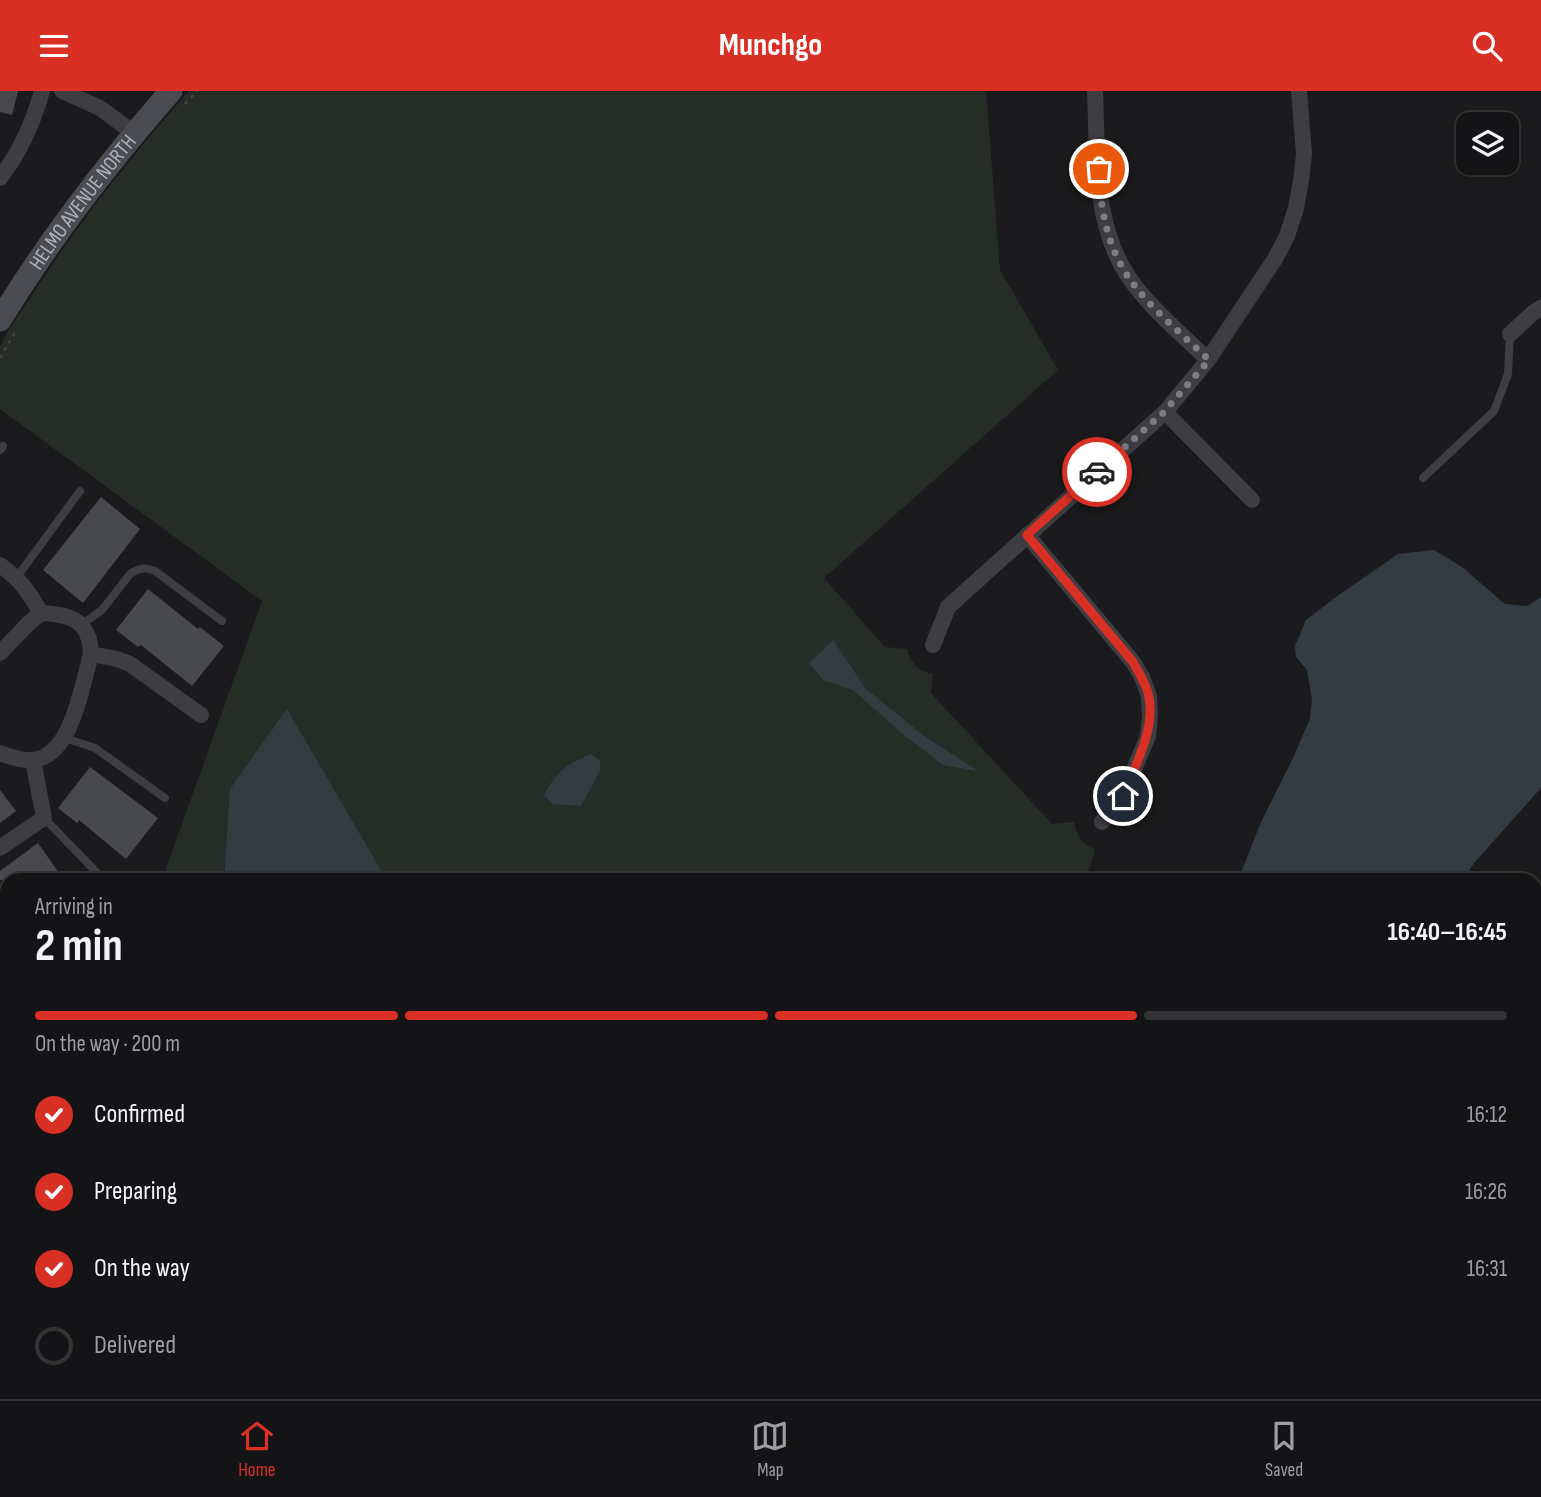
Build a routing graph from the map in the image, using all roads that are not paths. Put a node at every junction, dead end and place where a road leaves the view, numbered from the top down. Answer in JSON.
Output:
{"nodes":[{"id":1,"x":42,"y":91,"type":"edge"},
{"id":2,"x":62,"y":91,"type":"edge"},
{"id":3,"x":1095,"y":91,"type":"edge"},
{"id":4,"x":1299,"y":91,"type":"edge"},
{"id":5,"x":176,"y":100,"type":"edge"},
{"id":6,"x":134,"y":133,"type":"junction"},
{"id":7,"x":0,"y":178,"type":"edge"},
{"id":8,"x":1541,"y":308,"type":"edge"},
{"id":9,"x":9,"y":323,"type":"edge"},
{"id":10,"x":1510,"y":334,"type":"joint"},
{"id":11,"x":1209,"y":360,"type":"junction"},
{"id":12,"x":1164,"y":412,"type":"junction"},
{"id":13,"x":1423,"y":478,"type":"dead end"},
{"id":14,"x":80,"y":491,"type":"dead end"},
{"id":15,"x":1252,"y":500,"type":"dead end"},
{"id":16,"x":1027,"y":535,"type":"junction"},
{"id":17,"x":0,"y":565,"type":"edge"},
{"id":18,"x":17,"y":577,"type":"junction"},
{"id":19,"x":41,"y":613,"type":"junction"},
{"id":20,"x":222,"y":621,"type":"dead end"},
{"id":21,"x":81,"y":625,"type":"junction"},
{"id":22,"x":933,"y":645,"type":"dead end"},
{"id":23,"x":0,"y":653,"type":"edge"},
{"id":24,"x":91,"y":654,"type":"junction"},
{"id":25,"x":201,"y":715,"type":"dead end"},
{"id":26,"x":65,"y":738,"type":"junction"},
{"id":27,"x":0,"y":753,"type":"edge"},
{"id":28,"x":33,"y":760,"type":"junction"},
{"id":29,"x":165,"y":798,"type":"dead end"},
{"id":30,"x":44,"y":818,"type":"junction"},
{"id":31,"x":1102,"y":822,"type":"dead end"},
{"id":32,"x":0,"y":848,"type":"edge"},
{"id":33,"x":97,"y":873,"type":"edge"}],
"edges":[{"from":1,"to":7,"type":"street"},
{"from":2,"to":6,"type":"street"},
{"from":3,"to":11,"type":"street"},
{"from":4,"to":11,"type":"street"},
{"from":5,"to":6,"type":"street","name":"HELMO AVENUE NORTH"},
{"from":6,"to":9,"type":"street","name":"HELMO AVENUE NORTH"},
{"from":8,"to":10,"type":"street"},
{"from":10,"to":13,"type":"lane"},
{"from":11,"to":12,"type":"street"},
{"from":12,"to":15,"type":"street"},
{"from":12,"to":16,"type":"street"},
{"from":14,"to":18,"type":"lane"},
{"from":16,"to":22,"type":"street"},
{"from":16,"to":31,"type":"street"},
{"from":17,"to":18,"type":"street"},
{"from":18,"to":19,"type":"street"},
{"from":19,"to":21,"type":"street"},
{"from":19,"to":23,"type":"street"},
{"from":20,"to":21,"type":"lane"},
{"from":21,"to":24,"type":"street"},
{"from":24,"to":25,"type":"street"},
{"from":24,"to":26,"type":"street"},
{"from":26,"to":28,"type":"street"},
{"from":26,"to":29,"type":"lane"},
{"from":27,"to":28,"type":"street"},
{"from":28,"to":30,"type":"street"},
{"from":30,"to":32,"type":"street"},
{"from":30,"to":33,"type":"lane"}]}
